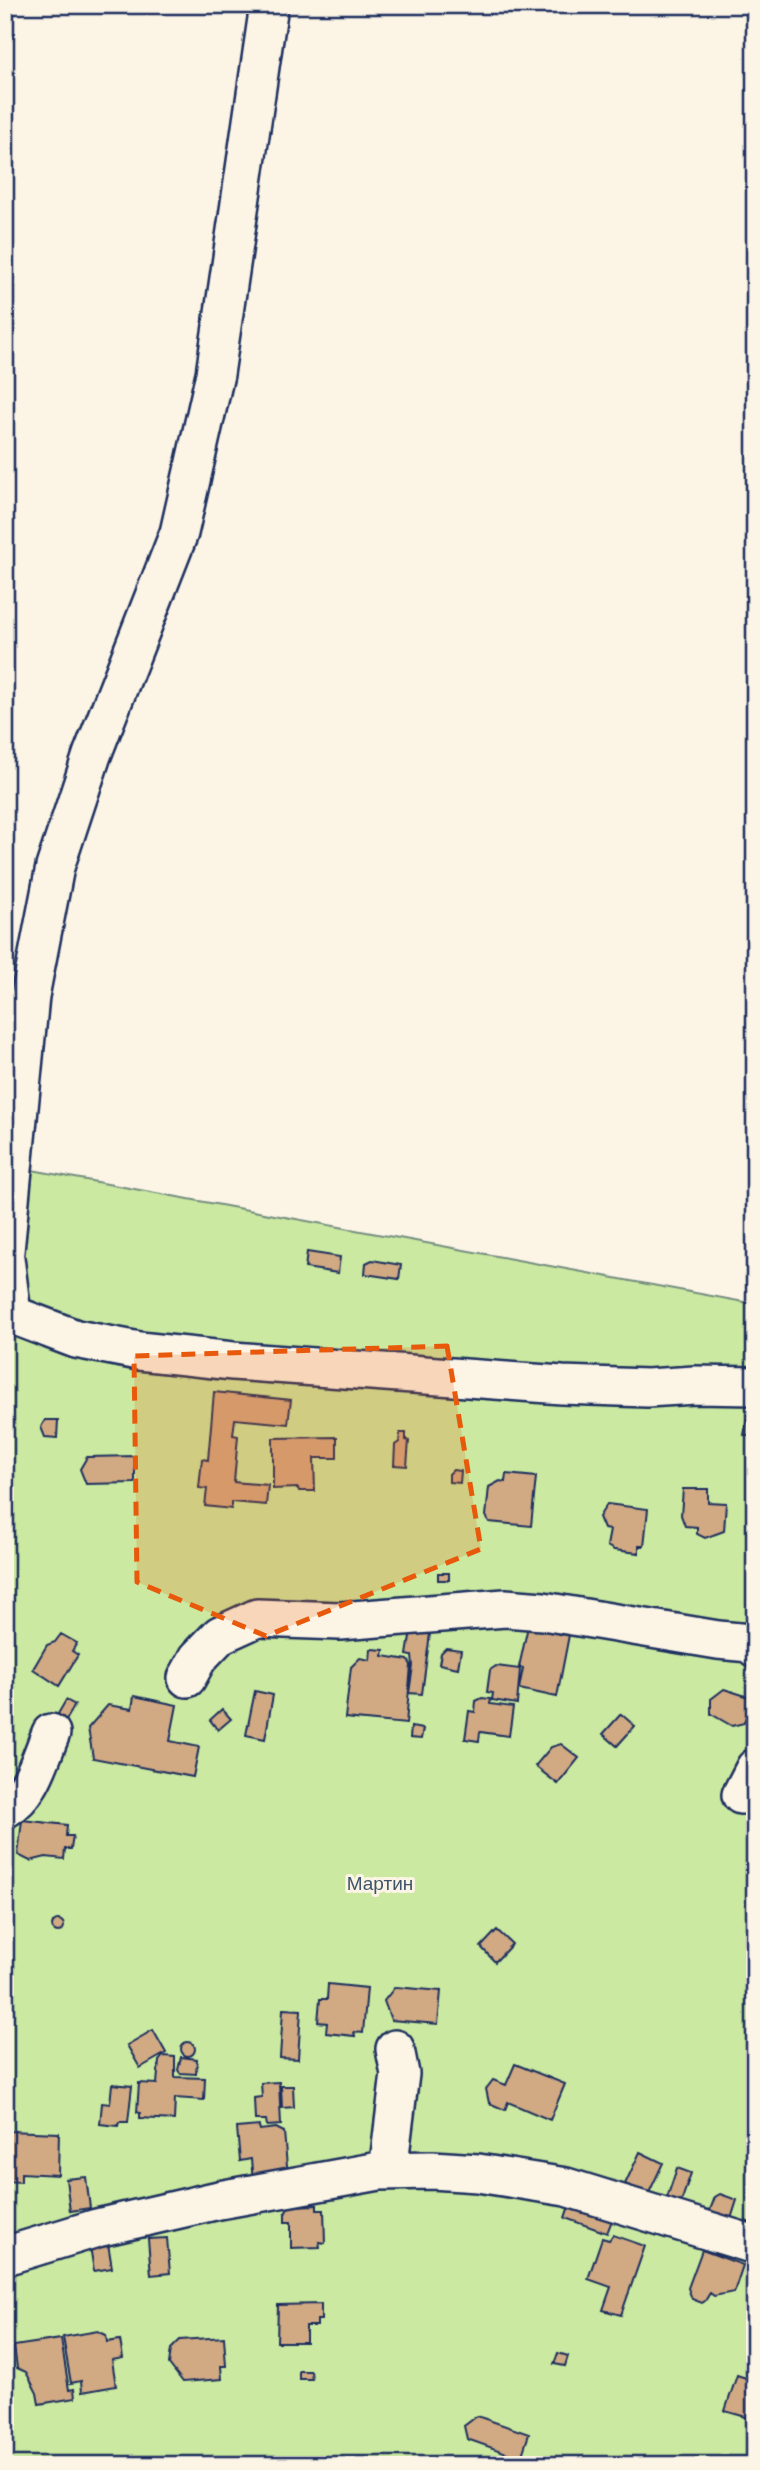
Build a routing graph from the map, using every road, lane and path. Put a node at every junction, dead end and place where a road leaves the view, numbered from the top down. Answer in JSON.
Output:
{"nodes":[{"id":1,"x":269,"y":5,"type":"edge"},
{"id":2,"x":5,"y":1251,"type":"edge"},
{"id":3,"x":5,"y":1258,"type":"edge"},
{"id":4,"x":8,"y":1313,"type":"edge"},
{"id":5,"x":755,"y":1386,"type":"edge"},
{"id":6,"x":753,"y":1642,"type":"edge"},
{"id":7,"x":187,"y":1678,"type":"dead end"},
{"id":8,"x":51,"y":1733,"type":"dead end"},
{"id":9,"x":5,"y":1809,"type":"edge"},
{"id":10,"x":395,"y":2049,"type":"dead end"},
{"id":11,"x":388,"y":2171,"type":"junction"},
{"id":12,"x":755,"y":2245,"type":"edge"},
{"id":13,"x":5,"y":2256,"type":"edge"}],
"edges":[{"from":1,"to":2,"type":"street"},
{"from":3,"to":4,"type":"street"},
{"from":4,"to":5,"type":"street"},
{"from":6,"to":7,"type":"street"},
{"from":8,"to":9,"type":"street"},
{"from":10,"to":11,"type":"street"},
{"from":11,"to":12,"type":"street"},
{"from":11,"to":13,"type":"street"}]}
